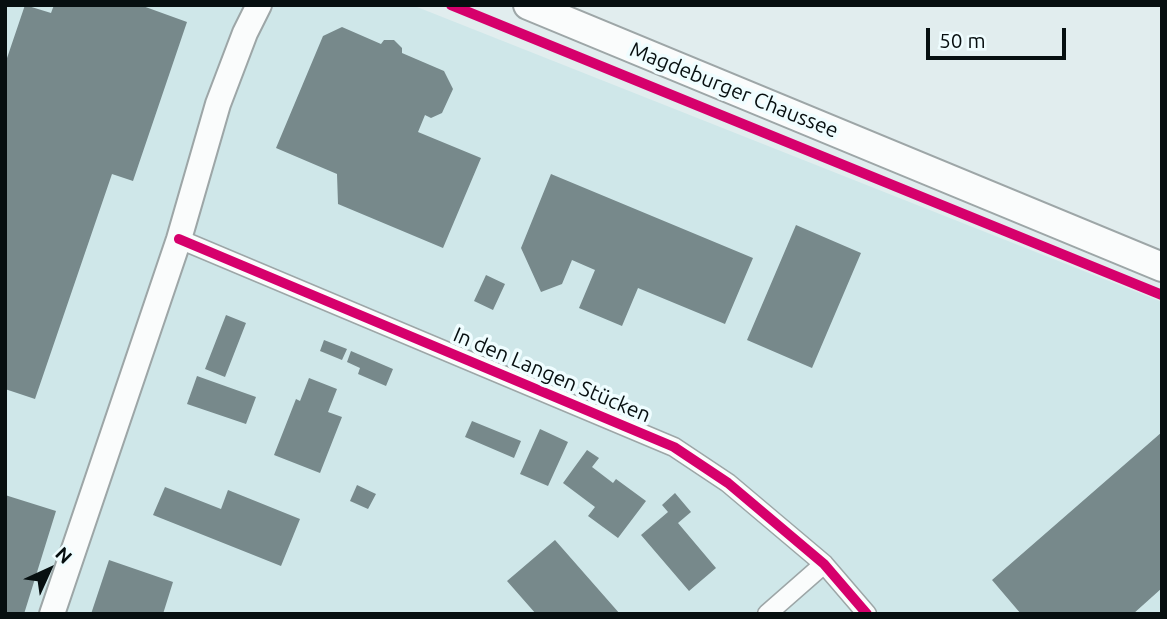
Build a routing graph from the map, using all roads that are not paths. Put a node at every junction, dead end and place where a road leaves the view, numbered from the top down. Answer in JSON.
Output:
{"nodes":[{"id":1,"x":259,"y":5,"type":"edge"},
{"id":2,"x":528,"y":5,"type":"edge"},
{"id":3,"x":178,"y":239,"type":"junction"},
{"id":4,"x":1162,"y":267,"type":"edge"},
{"id":5,"x":824,"y":564,"type":"junction"},
{"id":6,"x":52,"y":614,"type":"edge"},
{"id":7,"x":767,"y":614,"type":"edge"},
{"id":8,"x":867,"y":614,"type":"edge"}],
"edges":[{"from":1,"to":3,"type":"street"},
{"from":2,"to":4,"type":"main road","name":"Magdeburger Chaussee"},
{"from":3,"to":5,"type":"street","name":"In den Langen Stücken"},
{"from":3,"to":6,"type":"street"},
{"from":5,"to":7,"type":"street"},
{"from":5,"to":8,"type":"street","name":"In den Langen Stücken"}]}
